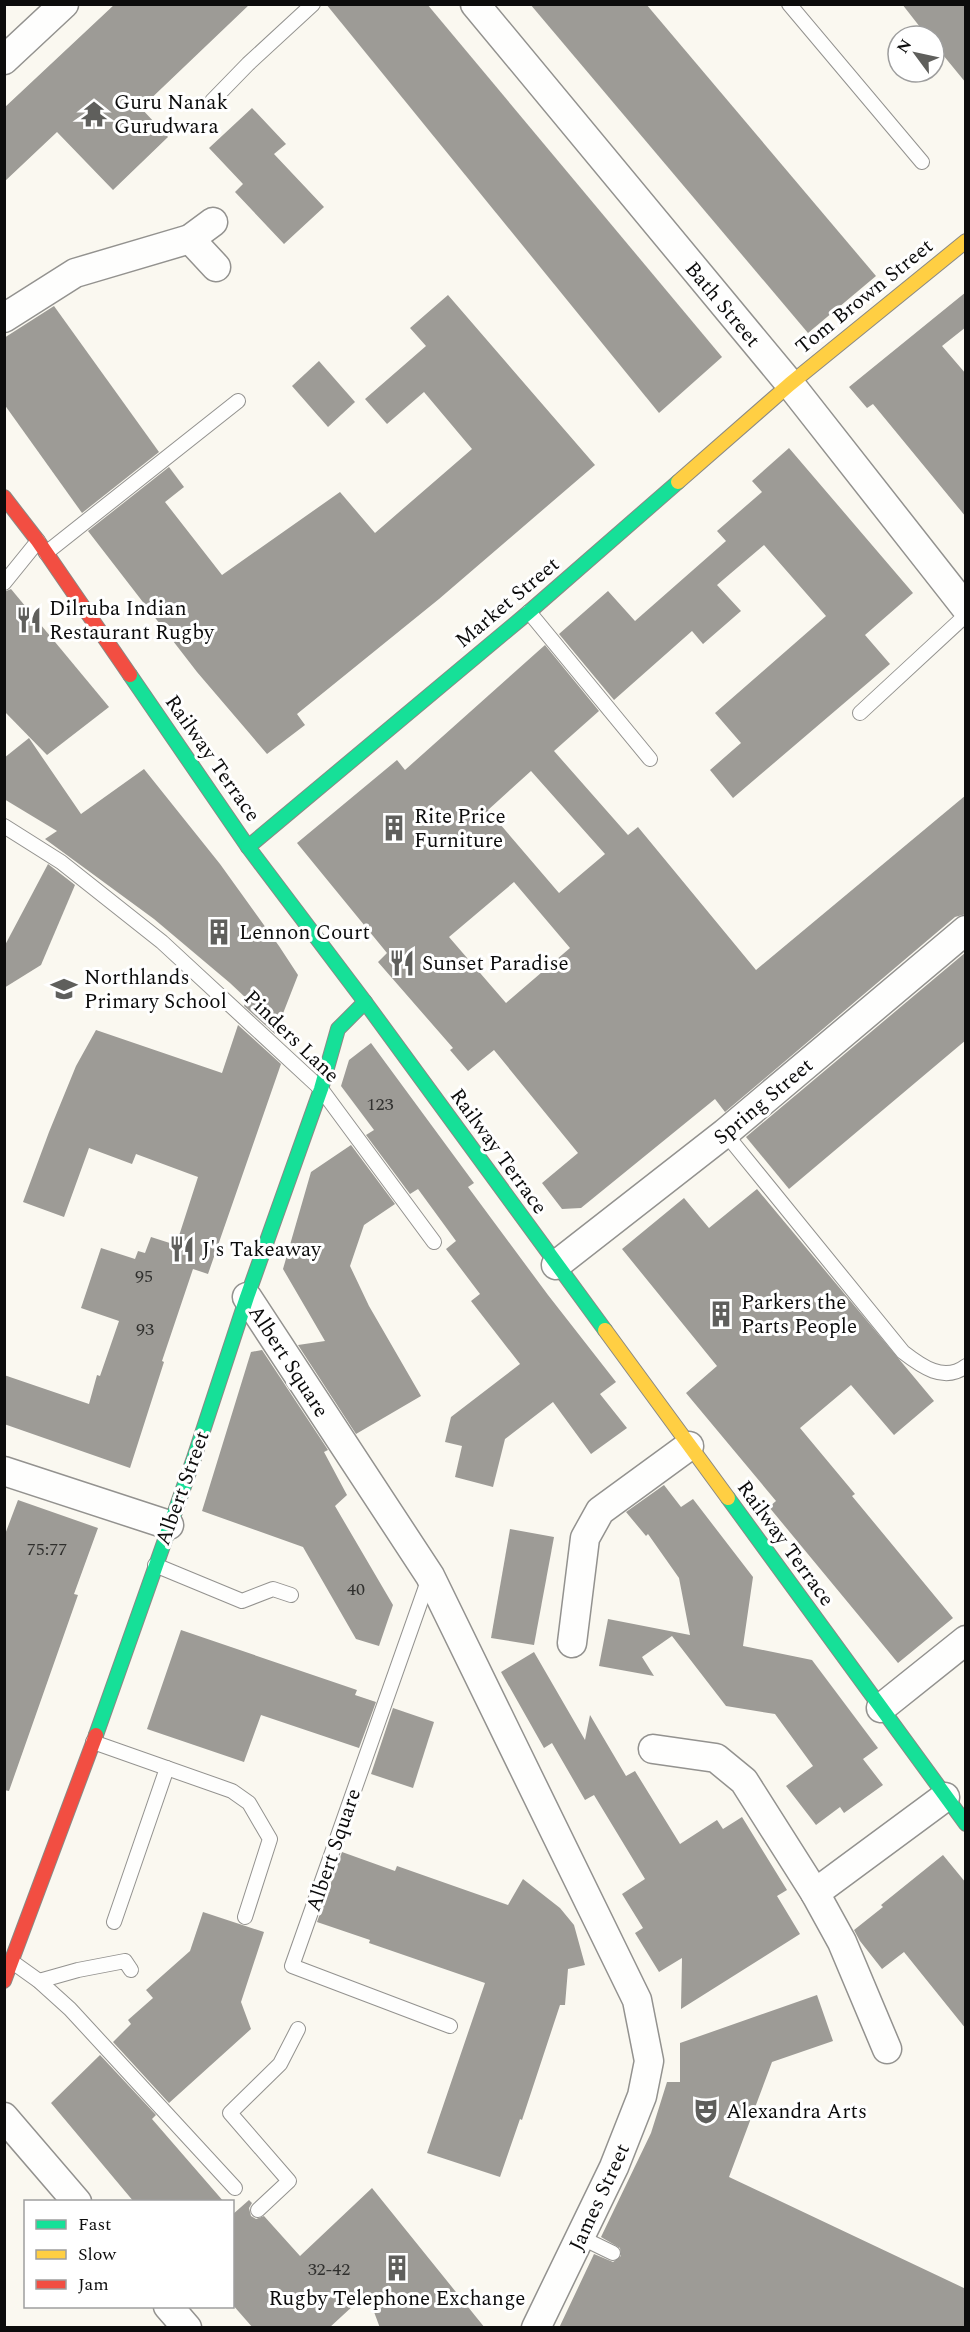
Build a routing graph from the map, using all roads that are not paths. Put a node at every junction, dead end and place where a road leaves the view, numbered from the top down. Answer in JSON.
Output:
{"nodes":[{"id":1,"x":64,"y":4,"type":"edge"},
{"id":2,"x":313,"y":4,"type":"edge"},
{"id":3,"x":475,"y":4,"type":"edge"},
{"id":4,"x":789,"y":4,"type":"edge"},
{"id":5,"x":4,"y":60,"type":"edge"},
{"id":6,"x":212,"y":101,"type":"dead end"},
{"id":7,"x":922,"y":162,"type":"dead end"},
{"id":8,"x":213,"y":222,"type":"dead end"},
{"id":9,"x":190,"y":239,"type":"junction"},
{"id":10,"x":966,"y":242,"type":"edge"},
{"id":11,"x":216,"y":267,"type":"dead end"},
{"id":12,"x":4,"y":318,"type":"edge"},
{"id":13,"x":790,"y":384,"type":"junction"},
{"id":14,"x":238,"y":401,"type":"dead end"},
{"id":15,"x":4,"y":497,"type":"edge"},
{"id":16,"x":42,"y":547,"type":"junction"},
{"id":17,"x":4,"y":583,"type":"edge"},
{"id":18,"x":966,"y":608,"type":"edge"},
{"id":19,"x":529,"y":612,"type":"junction"},
{"id":20,"x":966,"y":615,"type":"edge"},
{"id":21,"x":860,"y":713,"type":"dead end"},
{"id":22,"x":650,"y":759,"type":"dead end"},
{"id":23,"x":4,"y":826,"type":"edge"},
{"id":24,"x":248,"y":847,"type":"junction"},
{"id":25,"x":966,"y":930,"type":"edge"},
{"id":26,"x":365,"y":1002,"type":"junction"},
{"id":27,"x":321,"y":1089,"type":"junction"},
{"id":28,"x":725,"y":1133,"type":"junction"},
{"id":29,"x":434,"y":1242,"type":"dead end"},
{"id":30,"x":556,"y":1265,"type":"junction"},
{"id":31,"x":247,"y":1297,"type":"junction"},
{"id":32,"x":966,"y":1366,"type":"edge"},
{"id":33,"x":689,"y":1446,"type":"junction"},
{"id":34,"x":4,"y":1470,"type":"edge"},
{"id":35,"x":169,"y":1525,"type":"junction"},
{"id":36,"x":155,"y":1565,"type":"junction"},
{"id":37,"x":430,"y":1576,"type":"junction"},
{"id":38,"x":291,"y":1595,"type":"dead end"},
{"id":39,"x":966,"y":1640,"type":"edge"},
{"id":40,"x":572,"y":1643,"type":"dead end"},
{"id":41,"x":881,"y":1708,"type":"junction"},
{"id":42,"x":93,"y":1742,"type":"junction"},
{"id":43,"x":653,"y":1749,"type":"dead end"},
{"id":44,"x":167,"y":1768,"type":"junction"},
{"id":45,"x":945,"y":1797,"type":"junction"},
{"id":46,"x":966,"y":1824,"type":"edge"},
{"id":47,"x":815,"y":1893,"type":"junction"},
{"id":48,"x":245,"y":1917,"type":"dead end"},
{"id":49,"x":114,"y":1922,"type":"dead end"},
{"id":50,"x":11,"y":1960,"type":"junction"},
{"id":51,"x":131,"y":1970,"type":"dead end"},
{"id":52,"x":4,"y":1981,"type":"edge"},
{"id":53,"x":39,"y":1981,"type":"junction"},
{"id":54,"x":450,"y":2026,"type":"dead end"},
{"id":55,"x":298,"y":2029,"type":"dead end"},
{"id":56,"x":887,"y":2049,"type":"dead end"},
{"id":57,"x":649,"y":2061,"type":"joint"},
{"id":58,"x":4,"y":2117,"type":"edge"},
{"id":59,"x":235,"y":2187,"type":"dead end"},
{"id":60,"x":75,"y":2200,"type":"edge"},
{"id":61,"x":258,"y":2210,"type":"dead end"},
{"id":62,"x":580,"y":2237,"type":"junction"},
{"id":63,"x":613,"y":2253,"type":"dead end"},
{"id":64,"x":169,"y":2308,"type":"edge"},
{"id":65,"x":187,"y":2328,"type":"edge"},
{"id":66,"x":536,"y":2328,"type":"edge"}],
"edges":[{"from":1,"to":5,"type":"street"},
{"from":2,"to":6,"type":"lane"},
{"from":3,"to":13,"type":"street","name":"Bath Street"},
{"from":4,"to":7,"type":"lane"},
{"from":8,"to":9,"type":"street"},
{"from":9,"to":11,"type":"street"},
{"from":9,"to":12,"type":"street"},
{"from":10,"to":13,"type":"street","name":"Tom Brown Street"},
{"from":13,"to":18,"type":"street","name":"Bath Street"},
{"from":13,"to":19,"type":"street","name":"Market Street"},
{"from":14,"to":16,"type":"lane"},
{"from":15,"to":16,"type":"street","name":"Railway Terrace"},
{"from":16,"to":17,"type":"lane"},
{"from":16,"to":24,"type":"street","name":"Railway Terrace"},
{"from":19,"to":22,"type":"lane"},
{"from":19,"to":24,"type":"street","name":"Market Street"},
{"from":20,"to":21,"type":"lane"},
{"from":23,"to":27,"type":"lane","name":"Pinders Lane"},
{"from":24,"to":26,"type":"street","name":"Railway Terrace"},
{"from":25,"to":28,"type":"street","name":"Spring Street"},
{"from":26,"to":27,"type":"street","name":"Albert Street"},
{"from":26,"to":30,"type":"street","name":"Railway Terrace"},
{"from":27,"to":29,"type":"lane","name":"Pinders Lane"},
{"from":27,"to":31,"type":"street","name":"Albert Street"},
{"from":28,"to":30,"type":"street","name":"Spring Street"},
{"from":28,"to":32,"type":"lane"},
{"from":30,"to":33,"type":"street","name":"Railway Terrace"},
{"from":31,"to":35,"type":"street","name":"Albert Street"},
{"from":31,"to":37,"type":"street","name":"Albert Square"},
{"from":33,"to":40,"type":"street"},
{"from":33,"to":41,"type":"street","name":"Railway Terrace"},
{"from":34,"to":35,"type":"street"},
{"from":35,"to":36,"type":"street","name":"Albert Street"},
{"from":36,"to":38,"type":"lane"},
{"from":36,"to":42,"type":"street","name":"Albert Street"},
{"from":37,"to":54,"type":"lane","name":"Albert Square"},
{"from":37,"to":57,"type":"street","name":"Albert Square"},
{"from":39,"to":41,"type":"street"},
{"from":41,"to":45,"type":"street","name":"Railway Terrace"},
{"from":42,"to":44,"type":"lane"},
{"from":42,"to":50,"type":"street","name":"Albert Street"},
{"from":43,"to":47,"type":"street"},
{"from":44,"to":48,"type":"lane"},
{"from":44,"to":49,"type":"lane"},
{"from":45,"to":46,"type":"street","name":"Railway Terrace"},
{"from":45,"to":47,"type":"street"},
{"from":47,"to":56,"type":"street"},
{"from":50,"to":52,"type":"street","name":"Albert Street"},
{"from":50,"to":53,"type":"lane"},
{"from":51,"to":53,"type":"lane"},
{"from":53,"to":59,"type":"lane"},
{"from":55,"to":61,"type":"lane"},
{"from":57,"to":62,"type":"street","name":"James Street"},
{"from":58,"to":60,"type":"street"},
{"from":62,"to":63,"type":"lane"},
{"from":62,"to":66,"type":"street","name":"James Street"},
{"from":64,"to":65,"type":"street"}]}
